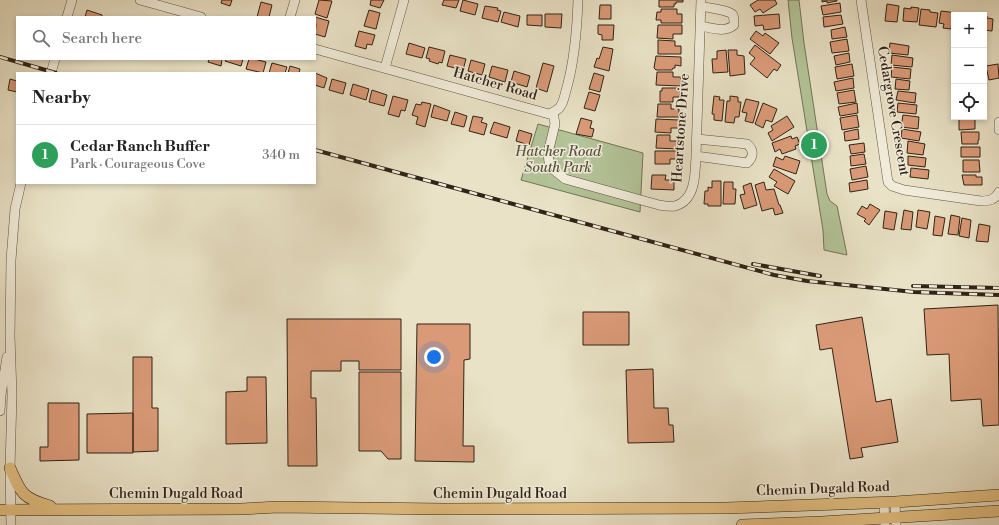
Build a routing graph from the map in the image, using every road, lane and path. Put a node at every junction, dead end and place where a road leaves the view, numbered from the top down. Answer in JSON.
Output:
{"nodes":[{"id":1,"x":72,"y":0,"type":"edge"},
{"id":2,"x":140,"y":0,"type":"edge"},
{"id":3,"x":295,"y":0,"type":"edge"},
{"id":4,"x":404,"y":0,"type":"edge"},
{"id":5,"x":578,"y":0,"type":"edge"},
{"id":6,"x":862,"y":0,"type":"edge"},
{"id":7,"x":701,"y":3,"type":"edge"},
{"id":8,"x":67,"y":16,"type":"edge"},
{"id":9,"x":197,"y":16,"type":"edge"},
{"id":10,"x":290,"y":16,"type":"edge"},
{"id":11,"x":701,"y":26,"type":"junction"},
{"id":12,"x":316,"y":49,"type":"edge"},
{"id":13,"x":55,"y":60,"type":"edge"},
{"id":14,"x":385,"y":68,"type":"junction"},
{"id":15,"x":51,"y":72,"type":"edge"},
{"id":16,"x":553,"y":112,"type":"junction"},
{"id":17,"x":999,"y":122,"type":"edge"},
{"id":18,"x":999,"y":130,"type":"edge"},
{"id":19,"x":697,"y":139,"type":"junction"},
{"id":20,"x":696,"y":156,"type":"junction"},
{"id":21,"x":21,"y":184,"type":"edge"},
{"id":22,"x":999,"y":192,"type":"edge"},
{"id":23,"x":10,"y":336,"type":"junction"},
{"id":24,"x":0,"y":411,"type":"edge"},
{"id":25,"x":10,"y":468,"type":"junction"},
{"id":26,"x":999,"y":495,"type":"edge"},
{"id":27,"x":890,"y":502,"type":"junction"},
{"id":28,"x":60,"y":509,"type":"junction"},
{"id":29,"x":5,"y":510,"type":"edge"},
{"id":30,"x":999,"y":511,"type":"edge"},
{"id":31,"x":942,"y":514,"type":"junction"},
{"id":32,"x":890,"y":522,"type":"edge"},
{"id":33,"x":827,"y":524,"type":"edge"},
{"id":34,"x":11,"y":525,"type":"edge"},
{"id":35,"x":742,"y":525,"type":"edge"},
{"id":36,"x":922,"y":525,"type":"edge"}],
"edges":[{"from":1,"to":8,"type":"street"},
{"from":2,"to":9,"type":"street"},
{"from":3,"to":10,"type":"street"},
{"from":4,"to":14,"type":"street"},
{"from":5,"to":16,"type":"street","name":"Hatcher Road"},
{"from":6,"to":22,"type":"street","name":"Cedargrove Crescent"},
{"from":7,"to":11,"type":"street","name":"Heartstone Drive"},
{"from":7,"to":11,"type":"street"},
{"from":11,"to":19,"type":"street","name":"Heartstone Drive"},
{"from":12,"to":14,"type":"street","name":"Hatcher Road"},
{"from":13,"to":15,"type":"street"},
{"from":14,"to":16,"type":"street","name":"Hatcher Road"},
{"from":16,"to":20,"type":"street","name":"Heartstone Drive"},
{"from":17,"to":18,"type":"street"},
{"from":19,"to":20,"type":"street","name":"Heartstone Drive"},
{"from":19,"to":20,"type":"street"},
{"from":21,"to":23,"type":"street"},
{"from":23,"to":24,"type":"street"},
{"from":23,"to":25,"type":"street"},
{"from":25,"to":28,"type":"main road"},
{"from":25,"to":29,"type":"street"},
{"from":26,"to":27,"type":"main road","name":"Chemin Dugald Road"},
{"from":27,"to":28,"type":"main road","name":"Chemin Dugald Road"},
{"from":27,"to":32,"type":"street"},
{"from":28,"to":29,"type":"main road","name":"Chemin Dugald Road"},
{"from":29,"to":34,"type":"street"},
{"from":30,"to":31,"type":"main road"},
{"from":31,"to":32,"type":"main road"},
{"from":31,"to":36,"type":"main road"},
{"from":32,"to":33,"type":"main road"},
{"from":33,"to":35,"type":"main road"}]}
